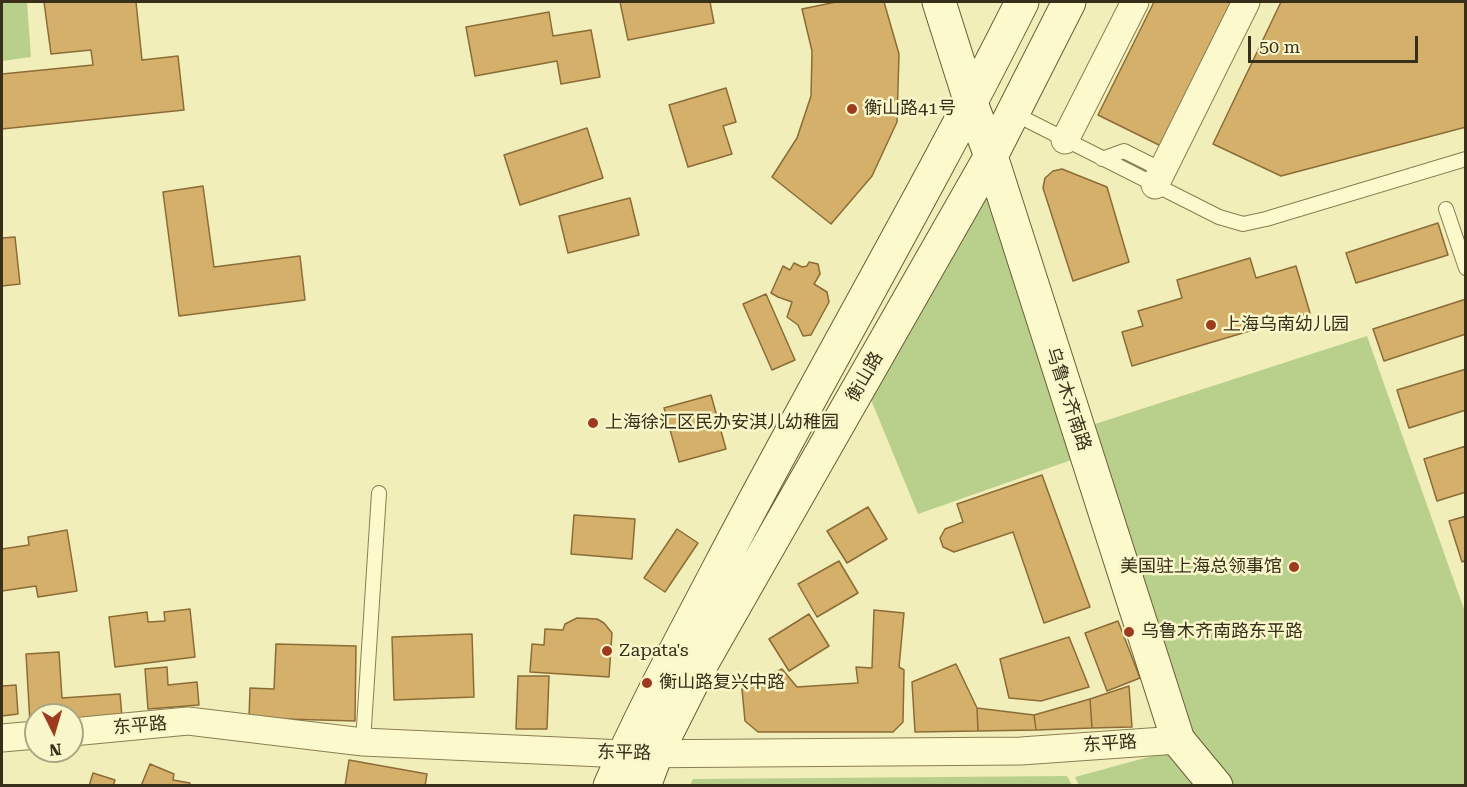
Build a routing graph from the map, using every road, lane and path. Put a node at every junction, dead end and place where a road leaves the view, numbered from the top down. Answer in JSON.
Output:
{"nodes":[{"id":1,"x":939,"y":2,"type":"edge"},
{"id":2,"x":1022,"y":2,"type":"edge"},
{"id":3,"x":1069,"y":2,"type":"edge"},
{"id":4,"x":1135,"y":2,"type":"edge"},
{"id":5,"x":1246,"y":2,"type":"edge"},
{"id":6,"x":971,"y":104,"type":"junction"},
{"id":7,"x":1012,"y":113,"type":"junction"},
{"id":8,"x":1065,"y":140,"type":"junction"},
{"id":9,"x":991,"y":156,"type":"junction"},
{"id":10,"x":1102,"y":159,"type":"junction"},
{"id":11,"x":1466,"y":159,"type":"edge"},
{"id":12,"x":1153,"y":175,"type":"junction"},
{"id":13,"x":1446,"y":209,"type":"dead end"},
{"id":14,"x":1466,"y":268,"type":"edge"},
{"id":15,"x":379,"y":493,"type":"dead end"},
{"id":16,"x":84,"y":731,"type":"edge"},
{"id":17,"x":24,"y":736,"type":"edge"},
{"id":18,"x":2,"y":738,"type":"edge"},
{"id":19,"x":1178,"y":740,"type":"junction"},
{"id":20,"x":363,"y":742,"type":"junction"},
{"id":21,"x":624,"y":754,"type":"junction"},
{"id":22,"x":656,"y":754,"type":"junction"},
{"id":23,"x":610,"y":786,"type":"edge"},
{"id":24,"x":644,"y":786,"type":"edge"},
{"id":25,"x":1216,"y":786,"type":"edge"}],
"edges":[{"from":1,"to":6,"type":"main road","name":"乌鲁木齐南路"},
{"from":2,"to":6,"type":"main road"},
{"from":3,"to":7,"type":"main road","name":"衡山路"},
{"from":4,"to":8,"type":"street"},
{"from":5,"to":12,"type":"street"},
{"from":6,"to":9,"type":"main road","name":"乌鲁木齐南路"},
{"from":6,"to":21,"type":"main road"},
{"from":7,"to":8,"type":"lane"},
{"from":7,"to":9,"type":"main road","name":"衡山路"},
{"from":8,"to":10,"type":"lane"},
{"from":9,"to":19,"type":"main road","name":"乌鲁木齐南路"},
{"from":9,"to":22,"type":"main road","name":"衡山路"},
{"from":10,"to":12,"type":"lane"},
{"from":10,"to":12,"type":"lane"},
{"from":11,"to":12,"type":"lane"},
{"from":13,"to":14,"type":"lane"},
{"from":15,"to":20,"type":"lane"},
{"from":16,"to":20,"type":"street","name":"东平路"},
{"from":17,"to":18,"type":"street"},
{"from":19,"to":22,"type":"street","name":"东平路"},
{"from":19,"to":25,"type":"main road","name":"乌鲁木齐南路"},
{"from":20,"to":21,"type":"street","name":"东平路"},
{"from":21,"to":22,"type":"street","name":"东平路"},
{"from":21,"to":23,"type":"main road"},
{"from":22,"to":24,"type":"main road","name":"衡山路"}]}
